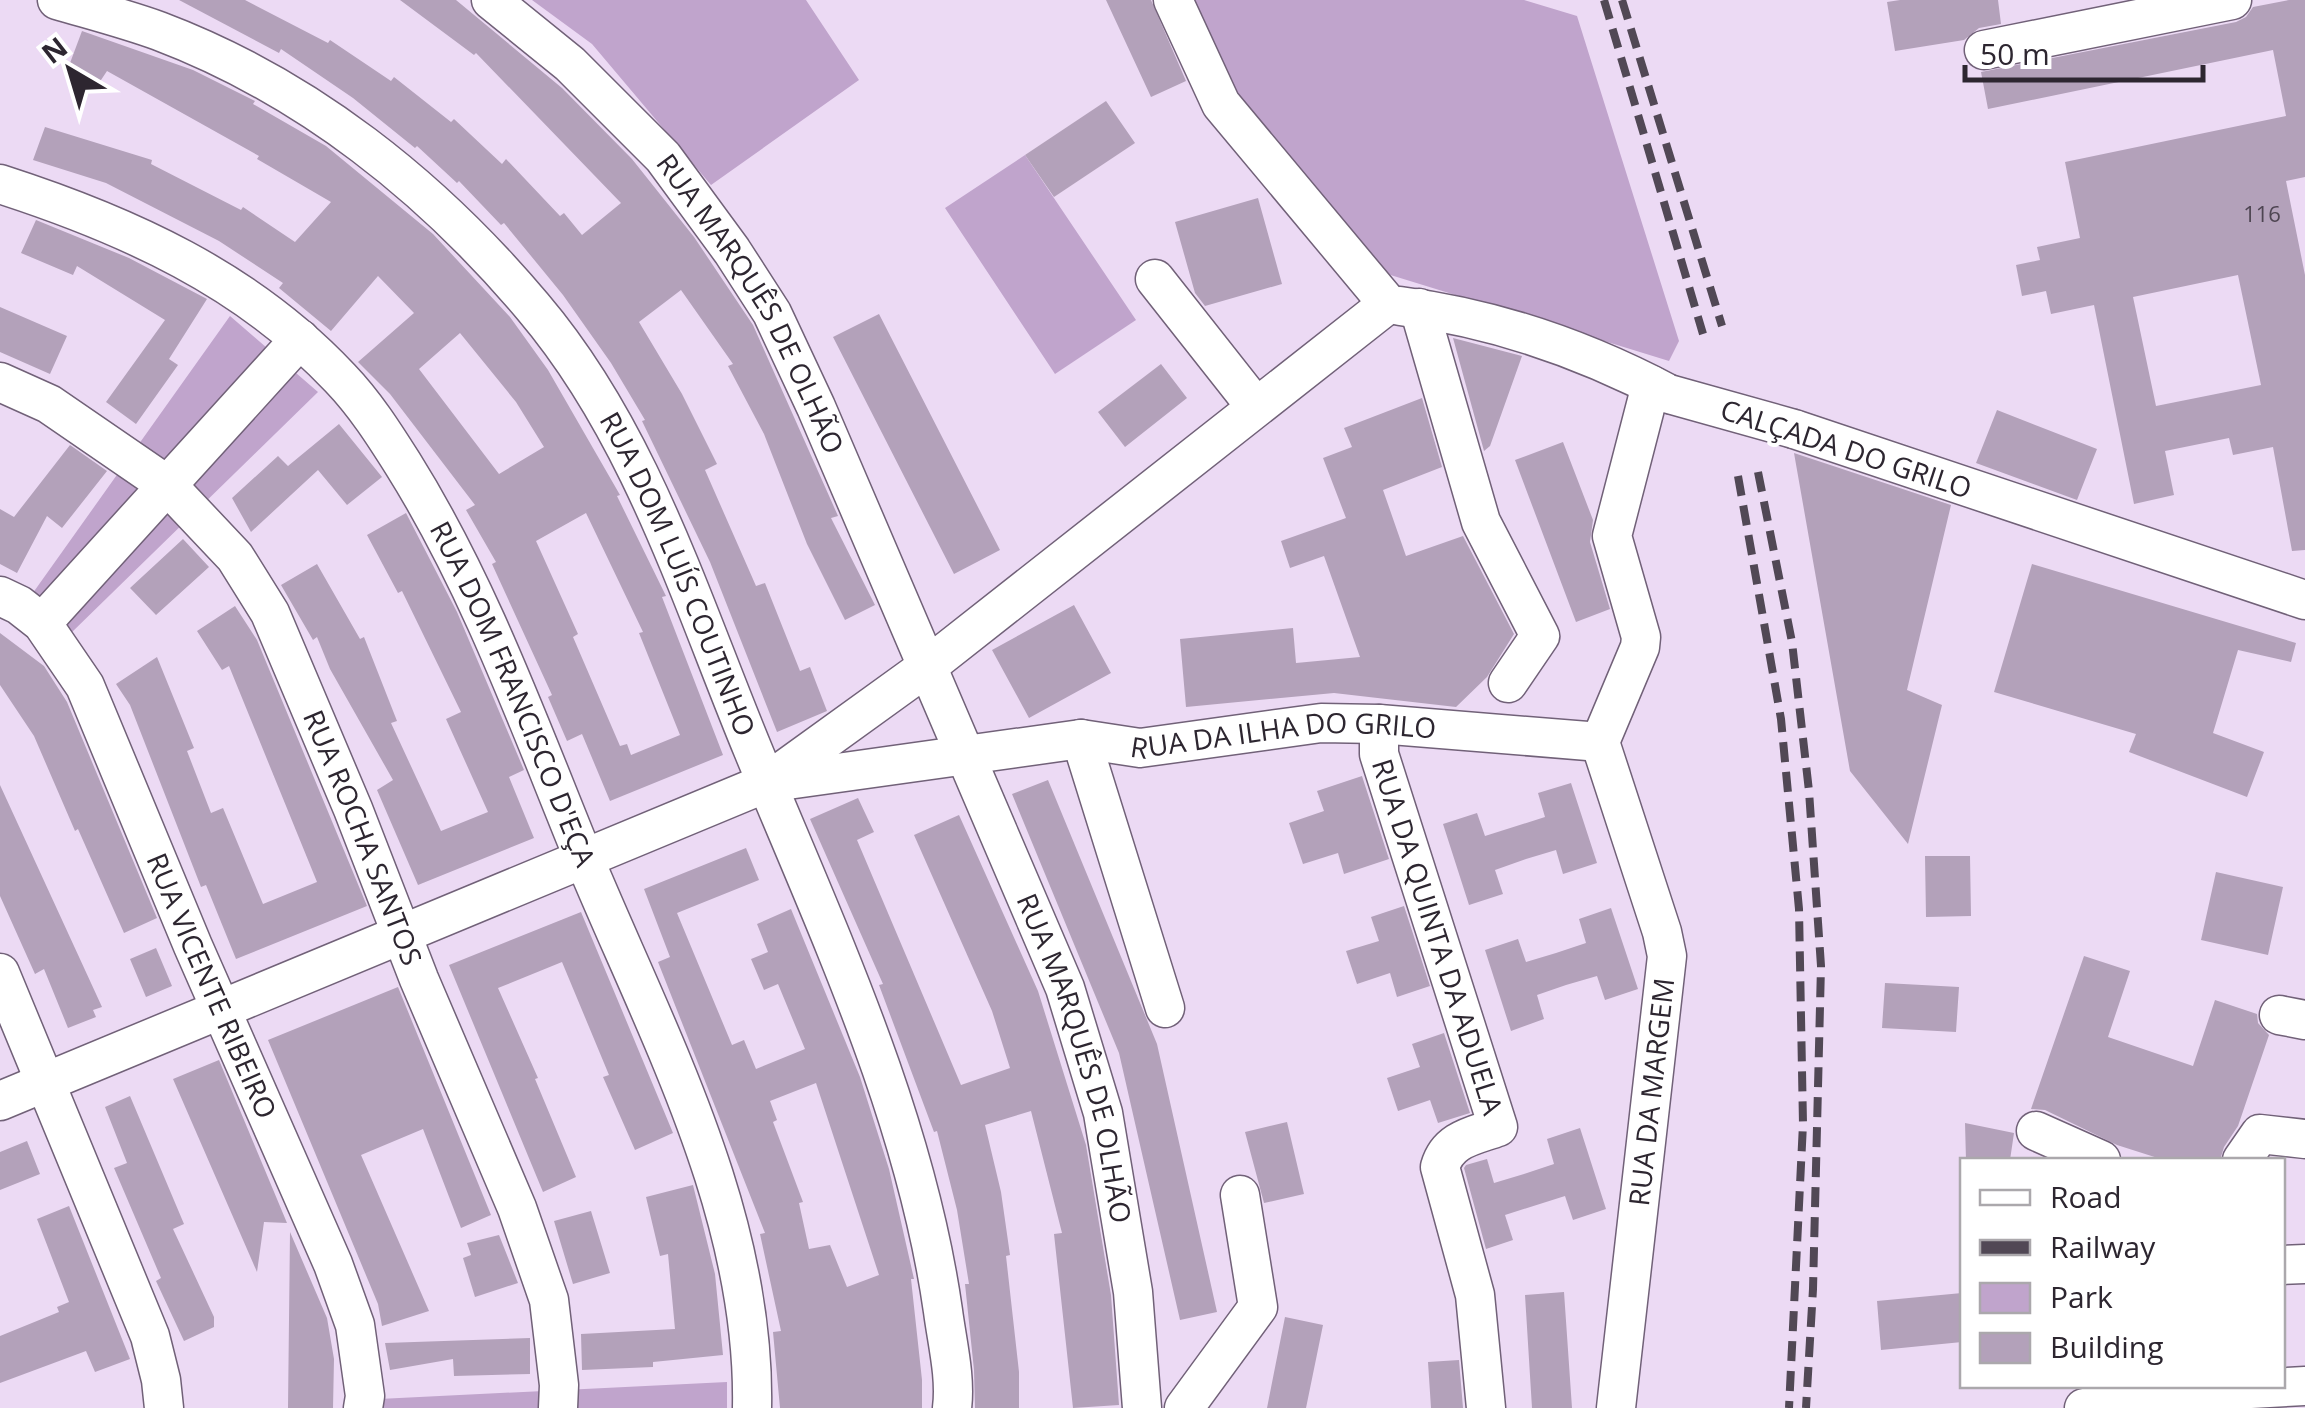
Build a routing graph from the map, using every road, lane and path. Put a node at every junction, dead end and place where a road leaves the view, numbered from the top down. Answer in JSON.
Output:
{"nodes":[{"id":1,"x":57,"y":0,"type":"edge"},
{"id":2,"x":492,"y":0,"type":"edge"},
{"id":3,"x":1173,"y":0,"type":"edge"},
{"id":4,"x":2232,"y":0,"type":"edge"},
{"id":5,"x":1984,"y":50,"type":"dead end"},
{"id":6,"x":0,"y":184,"type":"edge"},
{"id":7,"x":1155,"y":280,"type":"dead end"},
{"id":8,"x":1404,"y":306,"type":"junction"},
{"id":9,"x":300,"y":339,"type":"junction"},
{"id":10,"x":0,"y":382,"type":"edge"},
{"id":11,"x":1660,"y":390,"type":"junction"},
{"id":12,"x":1256,"y":407,"type":"junction"},
{"id":13,"x":167,"y":486,"type":"junction"},
{"id":14,"x":0,"y":596,"type":"edge"},
{"id":15,"x":2305,"y":600,"type":"edge"},
{"id":16,"x":42,"y":622,"type":"junction"},
{"id":17,"x":928,"y":666,"type":"junction"},
{"id":18,"x":1508,"y":684,"type":"dead end"},
{"id":19,"x":1379,"y":724,"type":"junction"},
{"id":20,"x":1081,"y":739,"type":"junction"},
{"id":21,"x":1600,"y":742,"type":"junction"},
{"id":22,"x":966,"y":756,"type":"junction"},
{"id":23,"x":766,"y":783,"type":"junction"},
{"id":24,"x":584,"y":859,"type":"junction"},
{"id":25,"x":402,"y":934,"type":"junction"},
{"id":26,"x":0,"y":972,"type":"edge"},
{"id":27,"x":1165,"y":1008,"type":"dead end"},
{"id":28,"x":222,"y":1009,"type":"junction"},
{"id":29,"x":44,"y":1082,"type":"junction"},
{"id":30,"x":0,"y":1101,"type":"edge"},
{"id":31,"x":2036,"y":1131,"type":"dead end"},
{"id":32,"x":2305,"y":1139,"type":"edge"},
{"id":33,"x":2096,"y":1158,"type":"edge"},
{"id":34,"x":2243,"y":1158,"type":"edge"},
{"id":35,"x":1240,"y":1195,"type":"dead end"},
{"id":36,"x":2263,"y":1388,"type":"edge"},
{"id":37,"x":2134,"y":1404,"type":"edge"},
{"id":38,"x":164,"y":1408,"type":"edge"},
{"id":39,"x":363,"y":1408,"type":"edge"},
{"id":40,"x":558,"y":1408,"type":"edge"},
{"id":41,"x":752,"y":1408,"type":"edge"},
{"id":42,"x":952,"y":1408,"type":"edge"},
{"id":43,"x":1142,"y":1408,"type":"edge"},
{"id":44,"x":1184,"y":1408,"type":"edge"},
{"id":45,"x":1486,"y":1408,"type":"edge"},
{"id":46,"x":1616,"y":1408,"type":"edge"},
{"id":47,"x":2084,"y":1408,"type":"edge"}],
"edges":[{"from":1,"to":23,"type":"street","name":"RUA DOM LUÍS COUTINHO"},
{"from":2,"to":17,"type":"street","name":"RUA MARQUÊS DE OLHÃO"},
{"from":3,"to":8,"type":"street"},
{"from":4,"to":5,"type":"street"},
{"from":6,"to":9,"type":"street","name":"RUA DOM FRANCISCO D'EÇA"},
{"from":7,"to":12,"type":"street"},
{"from":8,"to":11,"type":"street","name":"CALÇADA DO GRILO"},
{"from":8,"to":12,"type":"street"},
{"from":8,"to":18,"type":"street"},
{"from":9,"to":13,"type":"street"},
{"from":9,"to":24,"type":"street","name":"RUA DOM FRANCISCO D'EÇA"},
{"from":10,"to":13,"type":"street","name":"RUA ROCHA SANTOS"},
{"from":11,"to":15,"type":"street","name":"CALÇADA DO GRILO","bridge":true},
{"from":11,"to":21,"type":"street"},
{"from":12,"to":17,"type":"street"},
{"from":13,"to":16,"type":"street"},
{"from":13,"to":25,"type":"street","name":"RUA ROCHA SANTOS"},
{"from":14,"to":16,"type":"street","name":"RUA VICENTE RIBEIRO"},
{"from":16,"to":28,"type":"street","name":"RUA VICENTE RIBEIRO"},
{"from":17,"to":22,"type":"street","name":"RUA MARQUÊS DE OLHÃO"},
{"from":17,"to":23,"type":"street"},
{"from":19,"to":20,"type":"street","name":"RUA DA ILHA DO GRILO"},
{"from":19,"to":21,"type":"street","name":"RUA DA ILHA DO GRILO"},
{"from":19,"to":45,"type":"street","name":"RUA DA QUINTA DA ADUELA"},
{"from":20,"to":22,"type":"street","name":"RUA DA ILHA DO GRILO"},
{"from":20,"to":27,"type":"street"},
{"from":21,"to":46,"type":"street","name":"RUA DA MARGEM"},
{"from":22,"to":23,"type":"street","name":"RUA DA ILHA DO GRILO"},
{"from":22,"to":43,"type":"street","name":"RUA MARQUÊS DE OLHÃO"},
{"from":23,"to":24,"type":"street"},
{"from":23,"to":42,"type":"street","name":"RUA DOM LUÍS COUTINHO"},
{"from":24,"to":25,"type":"street"},
{"from":24,"to":41,"type":"street","name":"RUA DOM FRANCISCO D'EÇA"},
{"from":25,"to":28,"type":"street"},
{"from":25,"to":40,"type":"street","name":"RUA ROCHA SANTOS"},
{"from":26,"to":29,"type":"street"},
{"from":28,"to":29,"type":"street"},
{"from":28,"to":39,"type":"street","name":"RUA VICENTE RIBEIRO"},
{"from":29,"to":30,"type":"street"},
{"from":29,"to":38,"type":"street"},
{"from":31,"to":33,"type":"street"},
{"from":32,"to":34,"type":"street"},
{"from":35,"to":44,"type":"street"},
{"from":36,"to":37,"type":"street"},
{"from":37,"to":47,"type":"street"}]}
